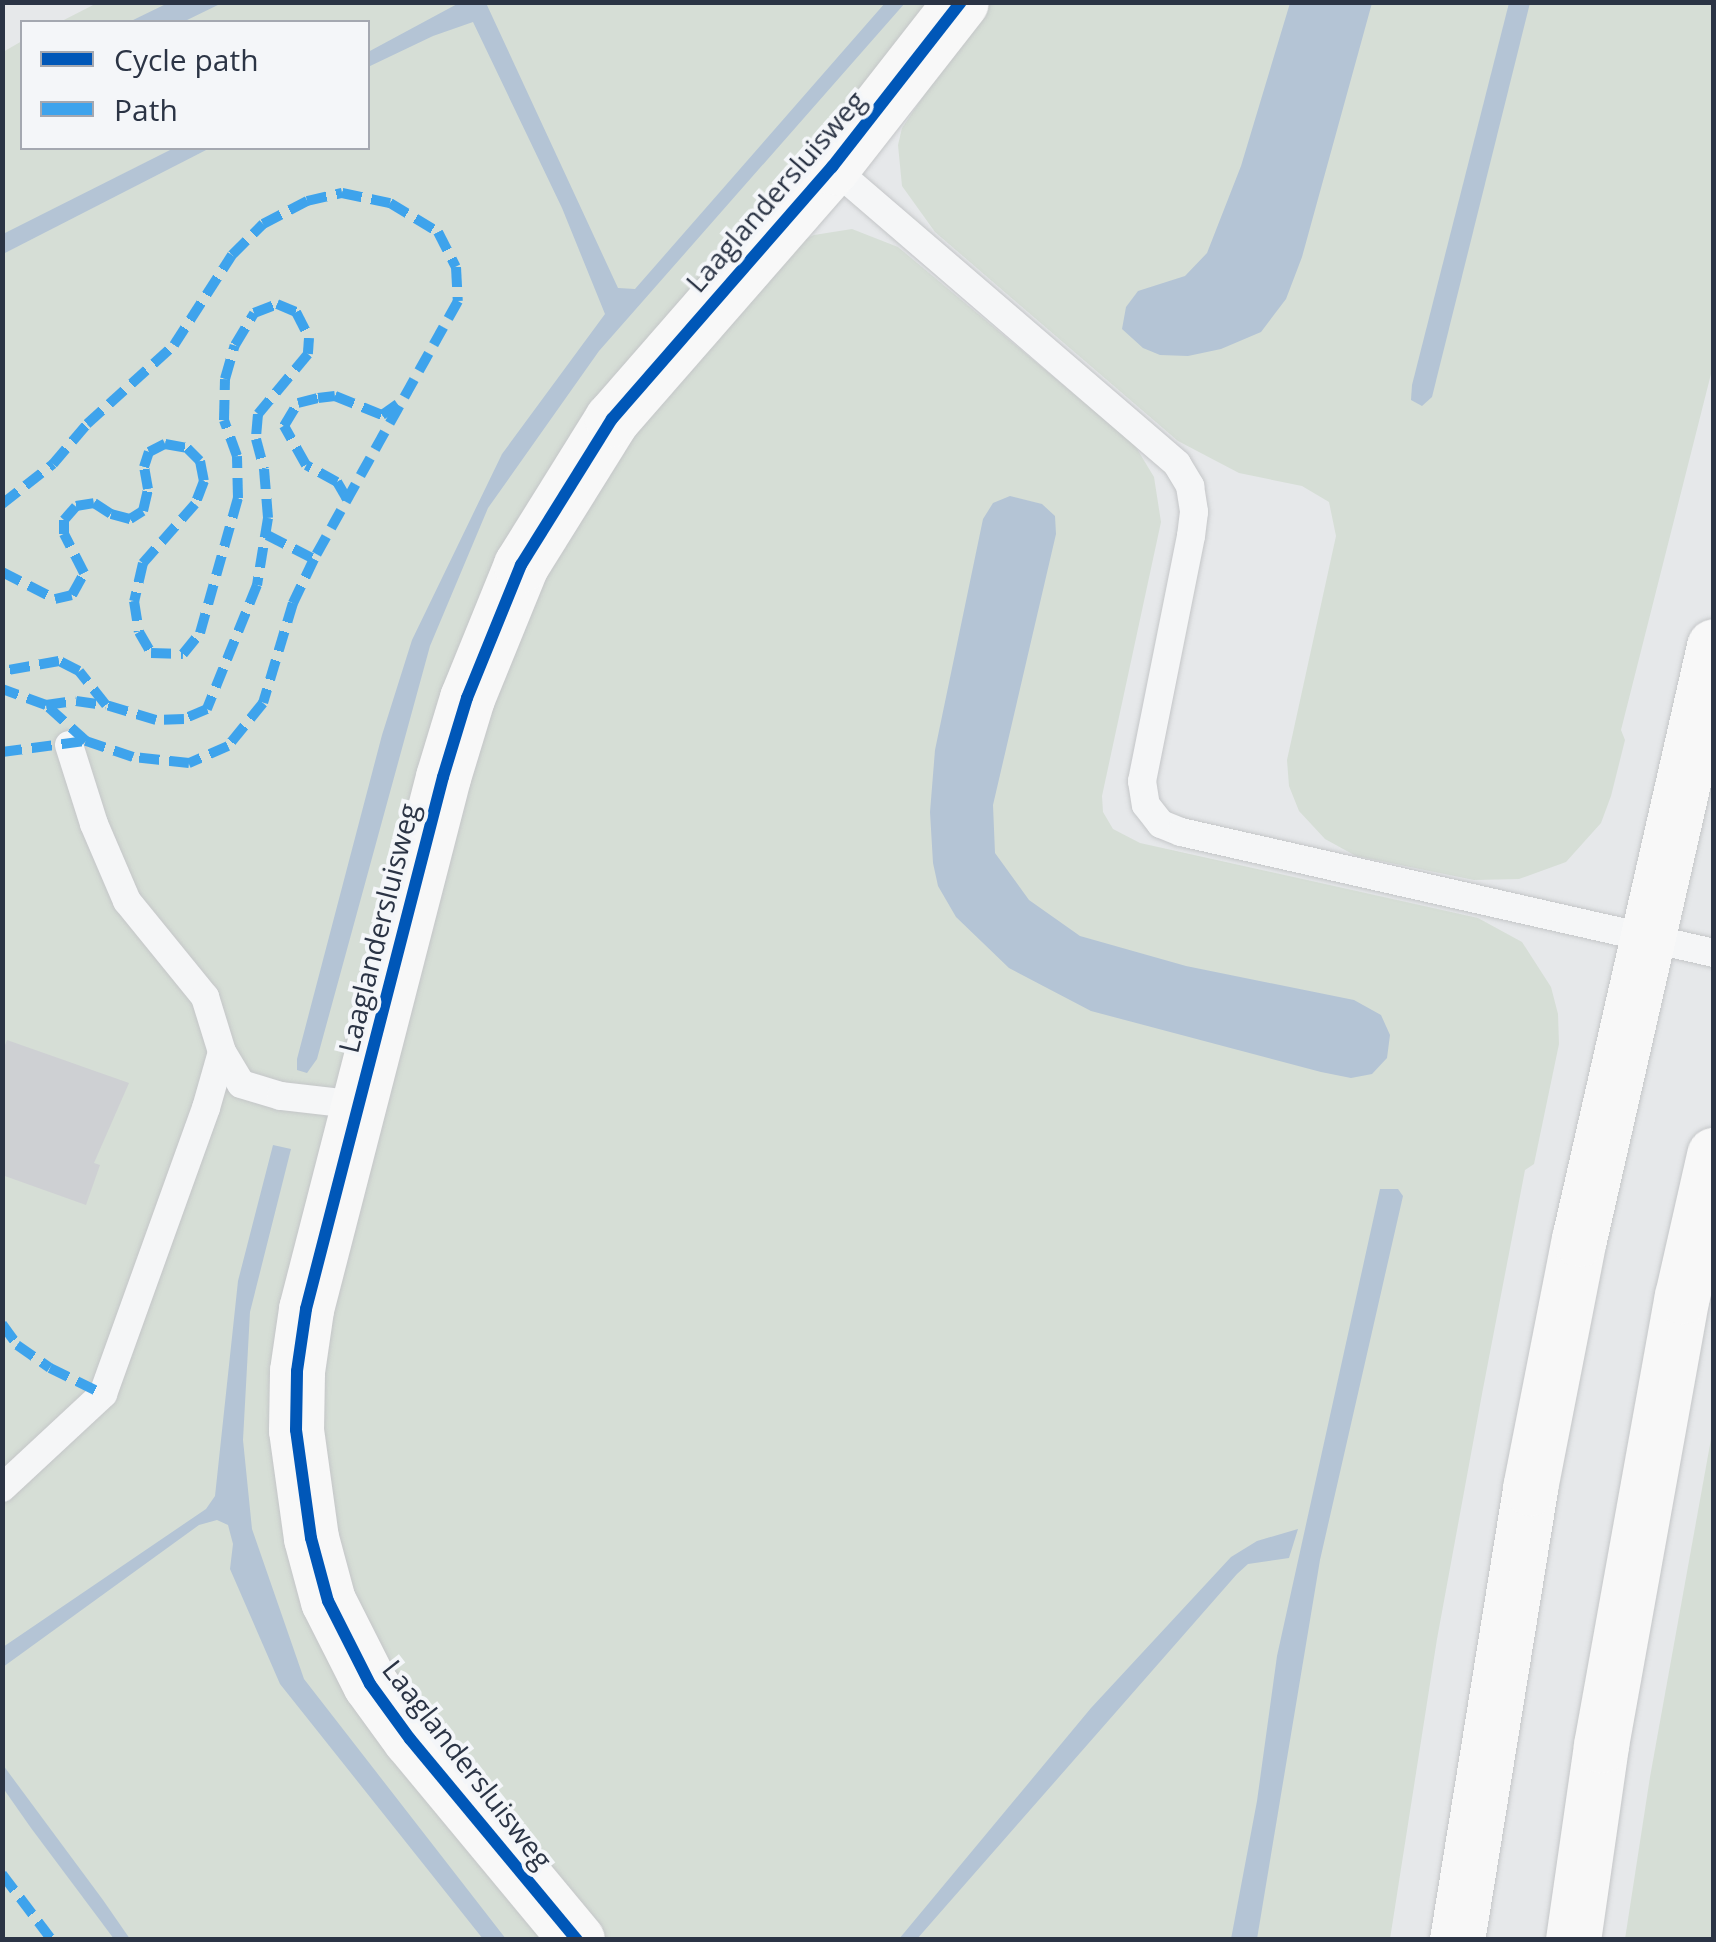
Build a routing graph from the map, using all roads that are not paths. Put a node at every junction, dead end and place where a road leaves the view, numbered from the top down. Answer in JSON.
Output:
{"nodes":[{"id":1,"x":961,"y":2,"type":"edge"},
{"id":2,"x":832,"y":167,"type":"junction"},
{"id":3,"x":1714,"y":646,"type":"edge"},
{"id":4,"x":69,"y":745,"type":"dead end"},
{"id":5,"x":1644,"y":936,"type":"junction"},
{"id":6,"x":1714,"y":953,"type":"edge"},
{"id":7,"x":222,"y":1052,"type":"junction"},
{"id":8,"x":359,"y":1105,"type":"junction"},
{"id":9,"x":1714,"y":1155,"type":"edge"},
{"id":10,"x":2,"y":1488,"type":"edge"},
{"id":11,"x":577,"y":1940,"type":"edge"},
{"id":12,"x":1457,"y":1940,"type":"edge"},
{"id":13,"x":1573,"y":1940,"type":"edge"}],
"edges":[{"from":1,"to":2,"type":"main road","name":"Laaglandersluisweg"},
{"from":2,"to":5,"type":"lane"},
{"from":2,"to":8,"type":"main road","name":"Laaglandersluisweg"},
{"from":3,"to":5,"type":"main road"},
{"from":4,"to":7,"type":"lane"},
{"from":5,"to":6,"type":"lane"},
{"from":5,"to":12,"type":"main road"},
{"from":7,"to":8,"type":"lane"},
{"from":7,"to":10,"type":"lane"},
{"from":8,"to":11,"type":"main road","name":"Laaglandersluisweg"},
{"from":9,"to":13,"type":"main road"}]}
